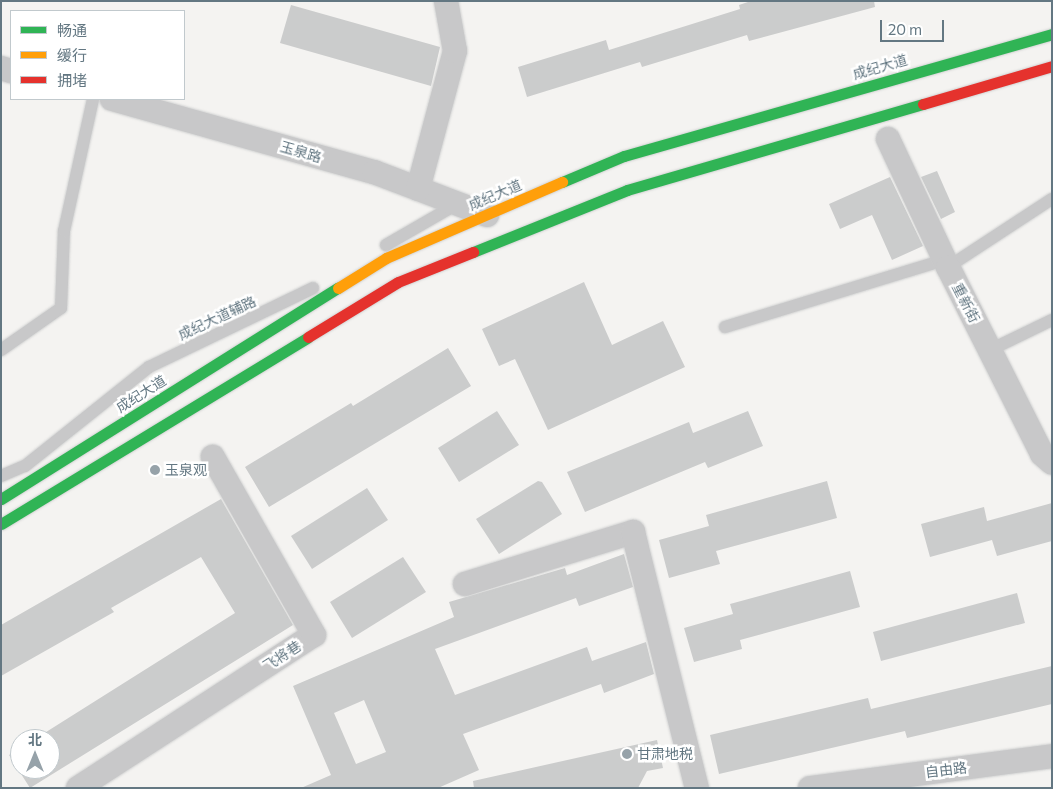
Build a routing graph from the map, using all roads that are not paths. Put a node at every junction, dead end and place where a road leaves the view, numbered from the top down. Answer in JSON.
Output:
{"nodes":[{"id":1,"x":446,"y":1,"type":"edge"},
{"id":2,"x":1052,"y":34,"type":"edge"},
{"id":3,"x":1052,"y":66,"type":"edge"},
{"id":4,"x":93,"y":100,"type":"edge"},
{"id":5,"x":116,"y":100,"type":"edge"},
{"id":6,"x":888,"y":139,"type":"dead end"},
{"id":7,"x":418,"y":189,"type":"junction"},
{"id":8,"x":1052,"y":199,"type":"edge"},
{"id":9,"x":457,"y":204,"type":"junction"},
{"id":10,"x":487,"y":215,"type":"junction"},
{"id":11,"x":946,"y":263,"type":"junction"},
{"id":12,"x":1052,"y":320,"type":"edge"},
{"id":13,"x":724,"y":327,"type":"dead end"},
{"id":14,"x":1,"y":350,"type":"edge"},
{"id":15,"x":990,"y":350,"type":"junction"},
{"id":16,"x":213,"y":457,"type":"dead end"},
{"id":17,"x":1052,"y":463,"type":"edge"},
{"id":18,"x":1,"y":476,"type":"edge"},
{"id":19,"x":1,"y":499,"type":"edge"},
{"id":20,"x":1,"y":524,"type":"edge"},
{"id":21,"x":466,"y":584,"type":"dead end"},
{"id":22,"x":1052,"y":756,"type":"edge"},
{"id":23,"x":79,"y":788,"type":"edge"},
{"id":24,"x":697,"y":788,"type":"edge"},
{"id":25,"x":810,"y":788,"type":"edge"}],
"edges":[{"from":1,"to":7,"type":"street"},
{"from":2,"to":10,"type":"highway","name":"成纪大道"},
{"from":3,"to":20,"type":"highway"},
{"from":4,"to":14,"type":"lane"},
{"from":5,"to":7,"type":"street","name":"玉泉路"},
{"from":6,"to":11,"type":"street","name":"重新街"},
{"from":7,"to":9,"type":"street","name":"玉泉路"},
{"from":8,"to":11,"type":"lane"},
{"from":9,"to":10,"type":"street","name":"玉泉路"},
{"from":9,"to":18,"type":"lane","name":"成纪大道辅路"},
{"from":10,"to":19,"type":"highway","name":"成纪大道"},
{"from":11,"to":13,"type":"lane"},
{"from":11,"to":15,"type":"street","name":"重新街"},
{"from":12,"to":15,"type":"lane"},
{"from":15,"to":17,"type":"street","name":"重新街"},
{"from":16,"to":23,"type":"street","name":"飞将巷"},
{"from":21,"to":24,"type":"street"},
{"from":22,"to":25,"type":"street","name":"自由路"}]}
